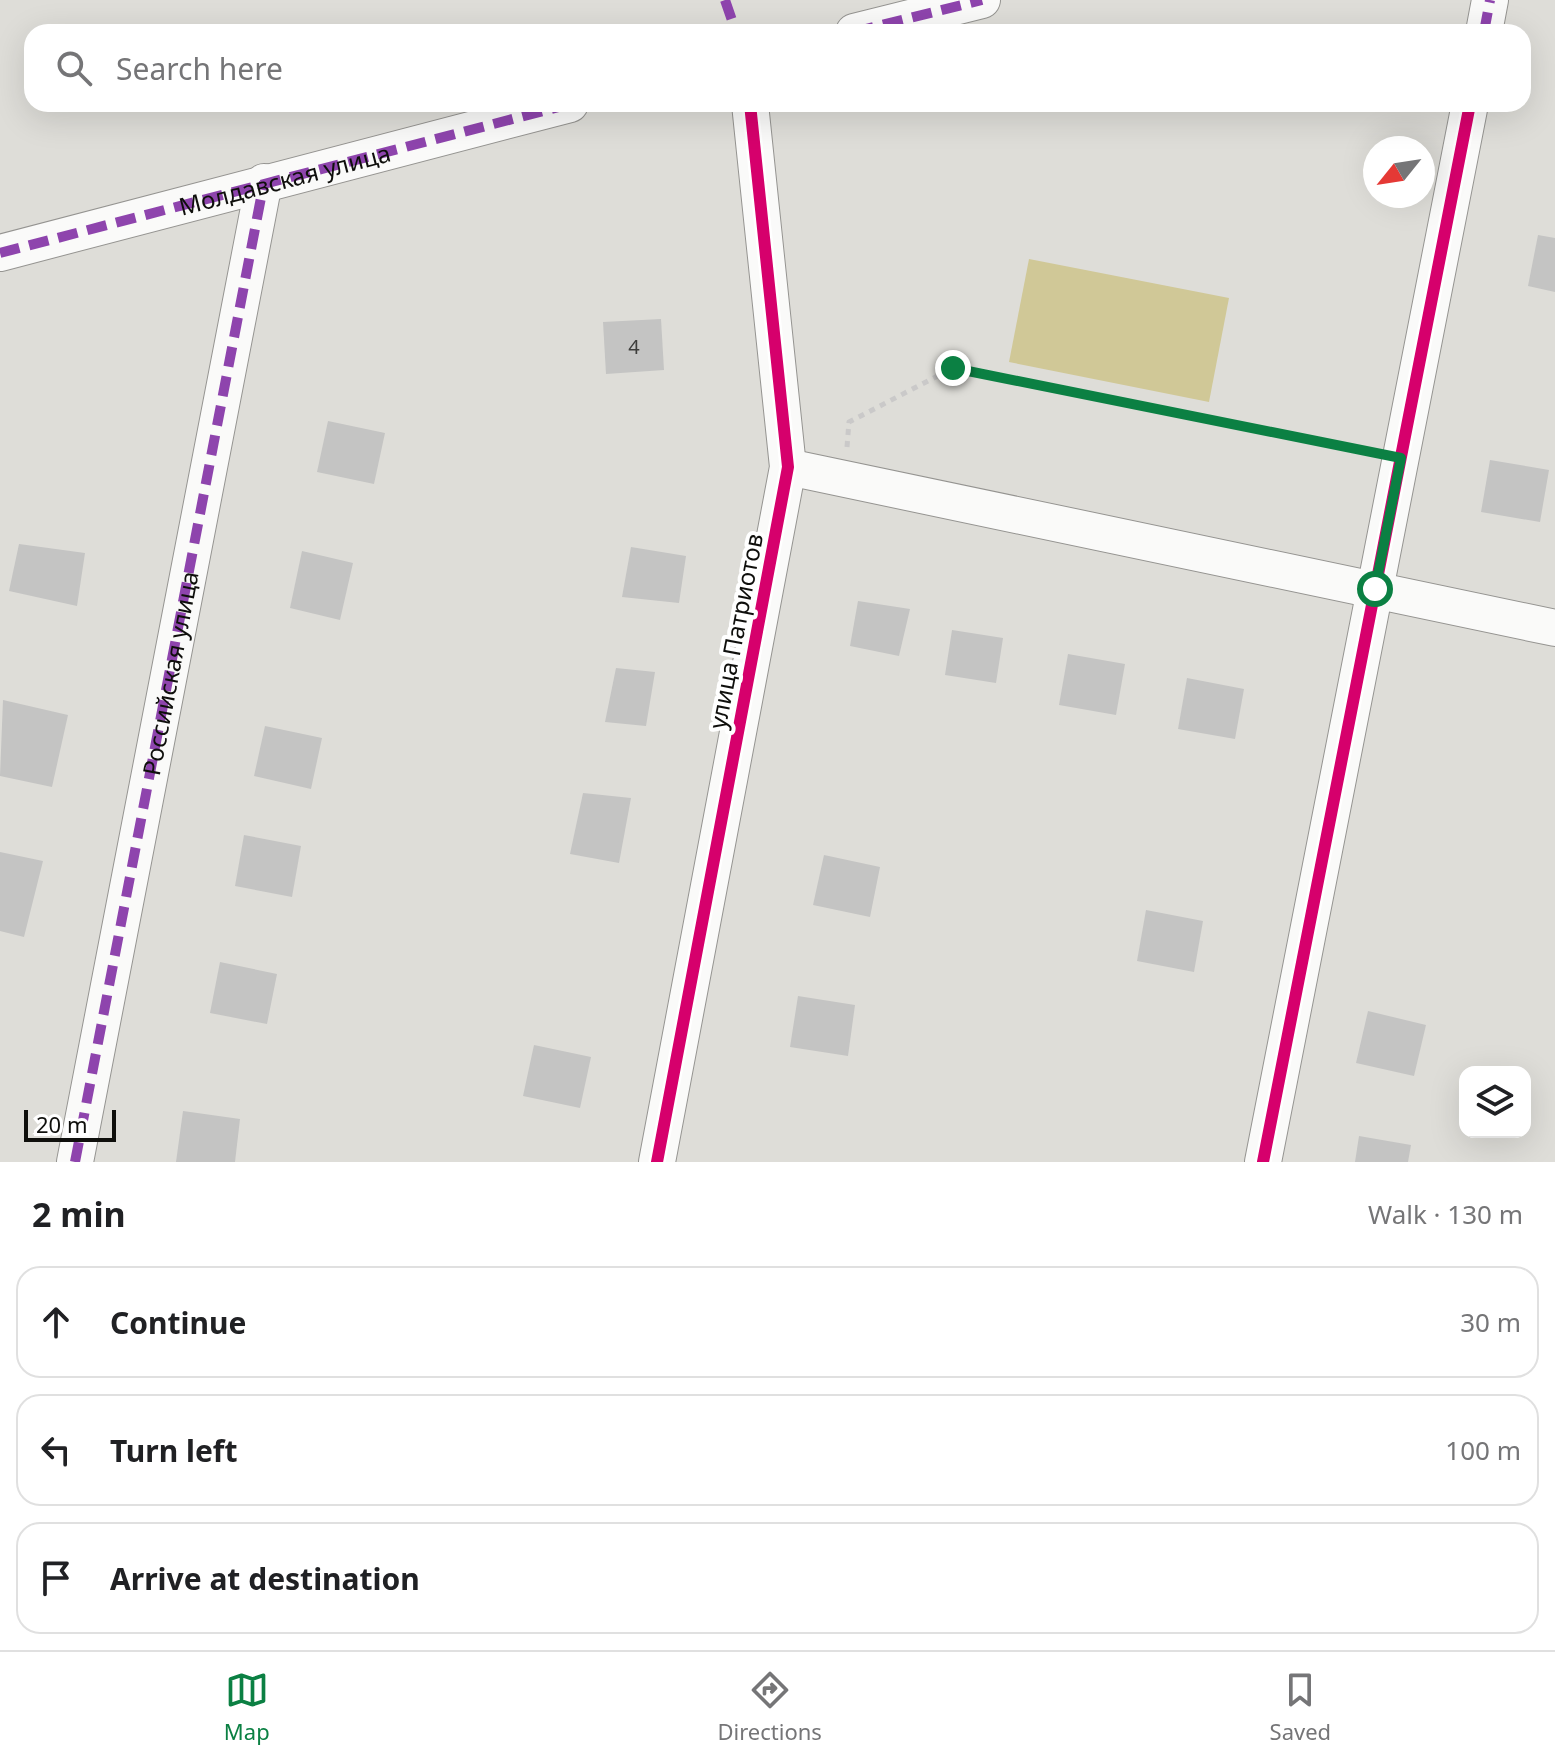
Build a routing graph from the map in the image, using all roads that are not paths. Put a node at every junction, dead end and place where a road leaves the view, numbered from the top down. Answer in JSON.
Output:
{"nodes":[{"id":1,"x":982,"y":0,"type":"edge"},
{"id":2,"x":1490,"y":0,"type":"edge"},
{"id":3,"x":886,"y":24,"type":"edge"},
{"id":4,"x":1486,"y":24,"type":"edge"},
{"id":5,"x":539,"y":112,"type":"edge"},
{"id":6,"x":751,"y":112,"type":"edge"},
{"id":7,"x":1468,"y":112,"type":"edge"},
{"id":8,"x":264,"y":182,"type":"junction"},
{"id":9,"x":0,"y":253,"type":"edge"},
{"id":10,"x":788,"y":467,"type":"junction"},
{"id":11,"x":1375,"y":589,"type":"junction"},
{"id":12,"x":1555,"y":628,"type":"edge"},
{"id":13,"x":75,"y":1162,"type":"edge"},
{"id":14,"x":657,"y":1162,"type":"edge"},
{"id":15,"x":1263,"y":1162,"type":"edge"}],
"edges":[{"from":1,"to":3,"type":"street"},
{"from":2,"to":4,"type":"street"},
{"from":5,"to":8,"type":"street","name":"Молдавская улица"},
{"from":6,"to":10,"type":"street","name":"улица Патриотов"},
{"from":7,"to":11,"type":"street"},
{"from":8,"to":9,"type":"street","name":"Молдавская улица"},
{"from":8,"to":13,"type":"street","name":"Российская улица"},
{"from":10,"to":11,"type":"street"},
{"from":10,"to":14,"type":"street","name":"улица Патриотов"},
{"from":11,"to":12,"type":"street"},
{"from":11,"to":15,"type":"street"}]}
